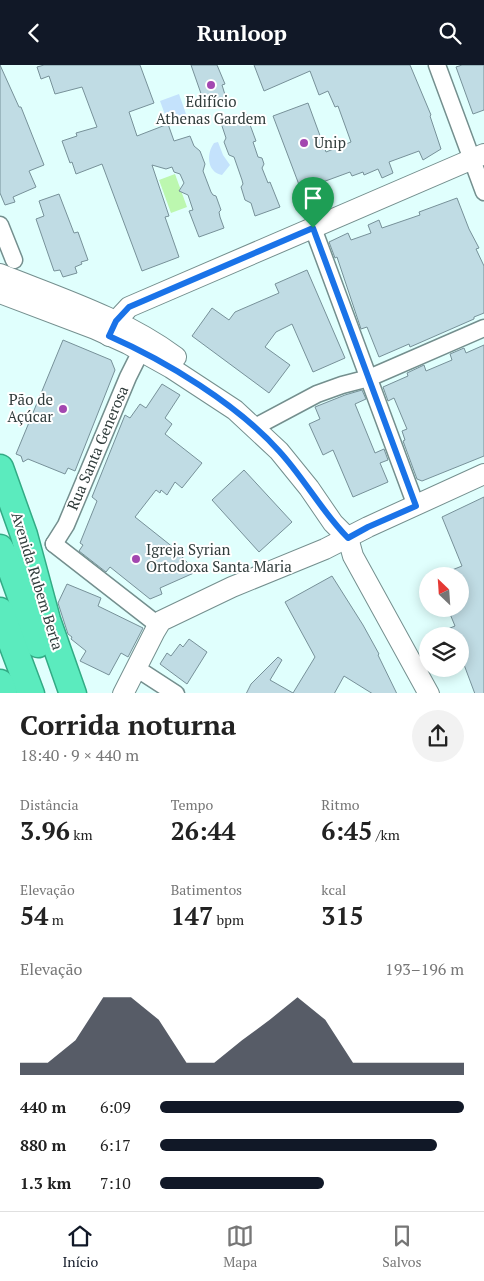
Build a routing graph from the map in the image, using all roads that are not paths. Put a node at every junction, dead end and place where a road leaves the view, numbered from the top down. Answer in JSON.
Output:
{"nodes":[{"id":1,"x":437,"y":65,"type":"edge"},
{"id":2,"x":478,"y":156,"type":"edge"},
{"id":3,"x":484,"y":191,"type":"edge"},
{"id":4,"x":0,"y":225,"type":"edge"},
{"id":5,"x":313,"y":228,"type":"junction"},
{"id":6,"x":7,"y":267,"type":"edge"},
{"id":7,"x":0,"y":293,"type":"edge"},
{"id":8,"x":484,"y":328,"type":"edge"},
{"id":9,"x":112,"y":329,"type":"junction"},
{"id":10,"x":141,"y":351,"type":"junction"},
{"id":11,"x":369,"y":378,"type":"junction"},
{"id":12,"x":235,"y":410,"type":"junction"},
{"id":13,"x":255,"y":427,"type":"junction"},
{"id":14,"x":0,"y":468,"type":"edge"},
{"id":15,"x":484,"y":474,"type":"edge"},
{"id":16,"x":416,"y":506,"type":"junction"},
{"id":17,"x":348,"y":538,"type":"junction"},
{"id":18,"x":54,"y":544,"type":"junction"},
{"id":19,"x":0,"y":548,"type":"edge"},
{"id":20,"x":29,"y":551,"type":"junction"},
{"id":21,"x":0,"y":611,"type":"edge"},
{"id":22,"x":158,"y":625,"type":"junction"},
{"id":23,"x":136,"y":668,"type":"junction"},
{"id":24,"x":0,"y":683,"type":"edge"},
{"id":25,"x":4,"y":693,"type":"edge"},
{"id":26,"x":31,"y":693,"type":"edge"},
{"id":27,"x":58,"y":693,"type":"edge"},
{"id":28,"x":73,"y":693,"type":"edge"},
{"id":29,"x":123,"y":693,"type":"edge"},
{"id":30,"x":176,"y":693,"type":"edge"},
{"id":31,"x":429,"y":693,"type":"edge"},
{"id":32,"x":441,"y":693,"type":"edge"}],
"edges":[{"from":1,"to":2,"type":"street"},
{"from":2,"to":3,"type":"street"},
{"from":2,"to":5,"type":"street"},
{"from":4,"to":6,"type":"street"},
{"from":5,"to":9,"type":"street"},
{"from":5,"to":11,"type":"street"},
{"from":6,"to":9,"type":"street"},
{"from":7,"to":9,"type":"street"},
{"from":8,"to":11,"type":"street"},
{"from":9,"to":10,"type":"street"},
{"from":9,"to":12,"type":"street"},
{"from":10,"to":12,"type":"street"},
{"from":10,"to":18,"type":"street","name":"Rua Santa Generosa"},
{"from":11,"to":13,"type":"street"},
{"from":11,"to":16,"type":"street"},
{"from":12,"to":13,"type":"street"},
{"from":13,"to":17,"type":"street"},
{"from":14,"to":20,"type":"highway","name":"Avenida Rubem Berta"},
{"from":15,"to":16,"type":"street"},
{"from":16,"to":17,"type":"street"},
{"from":17,"to":22,"type":"street"},
{"from":17,"to":31,"type":"street"},
{"from":17,"to":32,"type":"street"},
{"from":18,"to":20,"type":"street"},
{"from":18,"to":22,"type":"street"},
{"from":19,"to":27,"type":"highway"},
{"from":20,"to":28,"type":"highway","name":"Avenida Rubem Berta"},
{"from":21,"to":26,"type":"highway"},
{"from":22,"to":23,"type":"street"},
{"from":23,"to":29,"type":"street"},
{"from":23,"to":30,"type":"street"},
{"from":24,"to":25,"type":"highway"}]}
